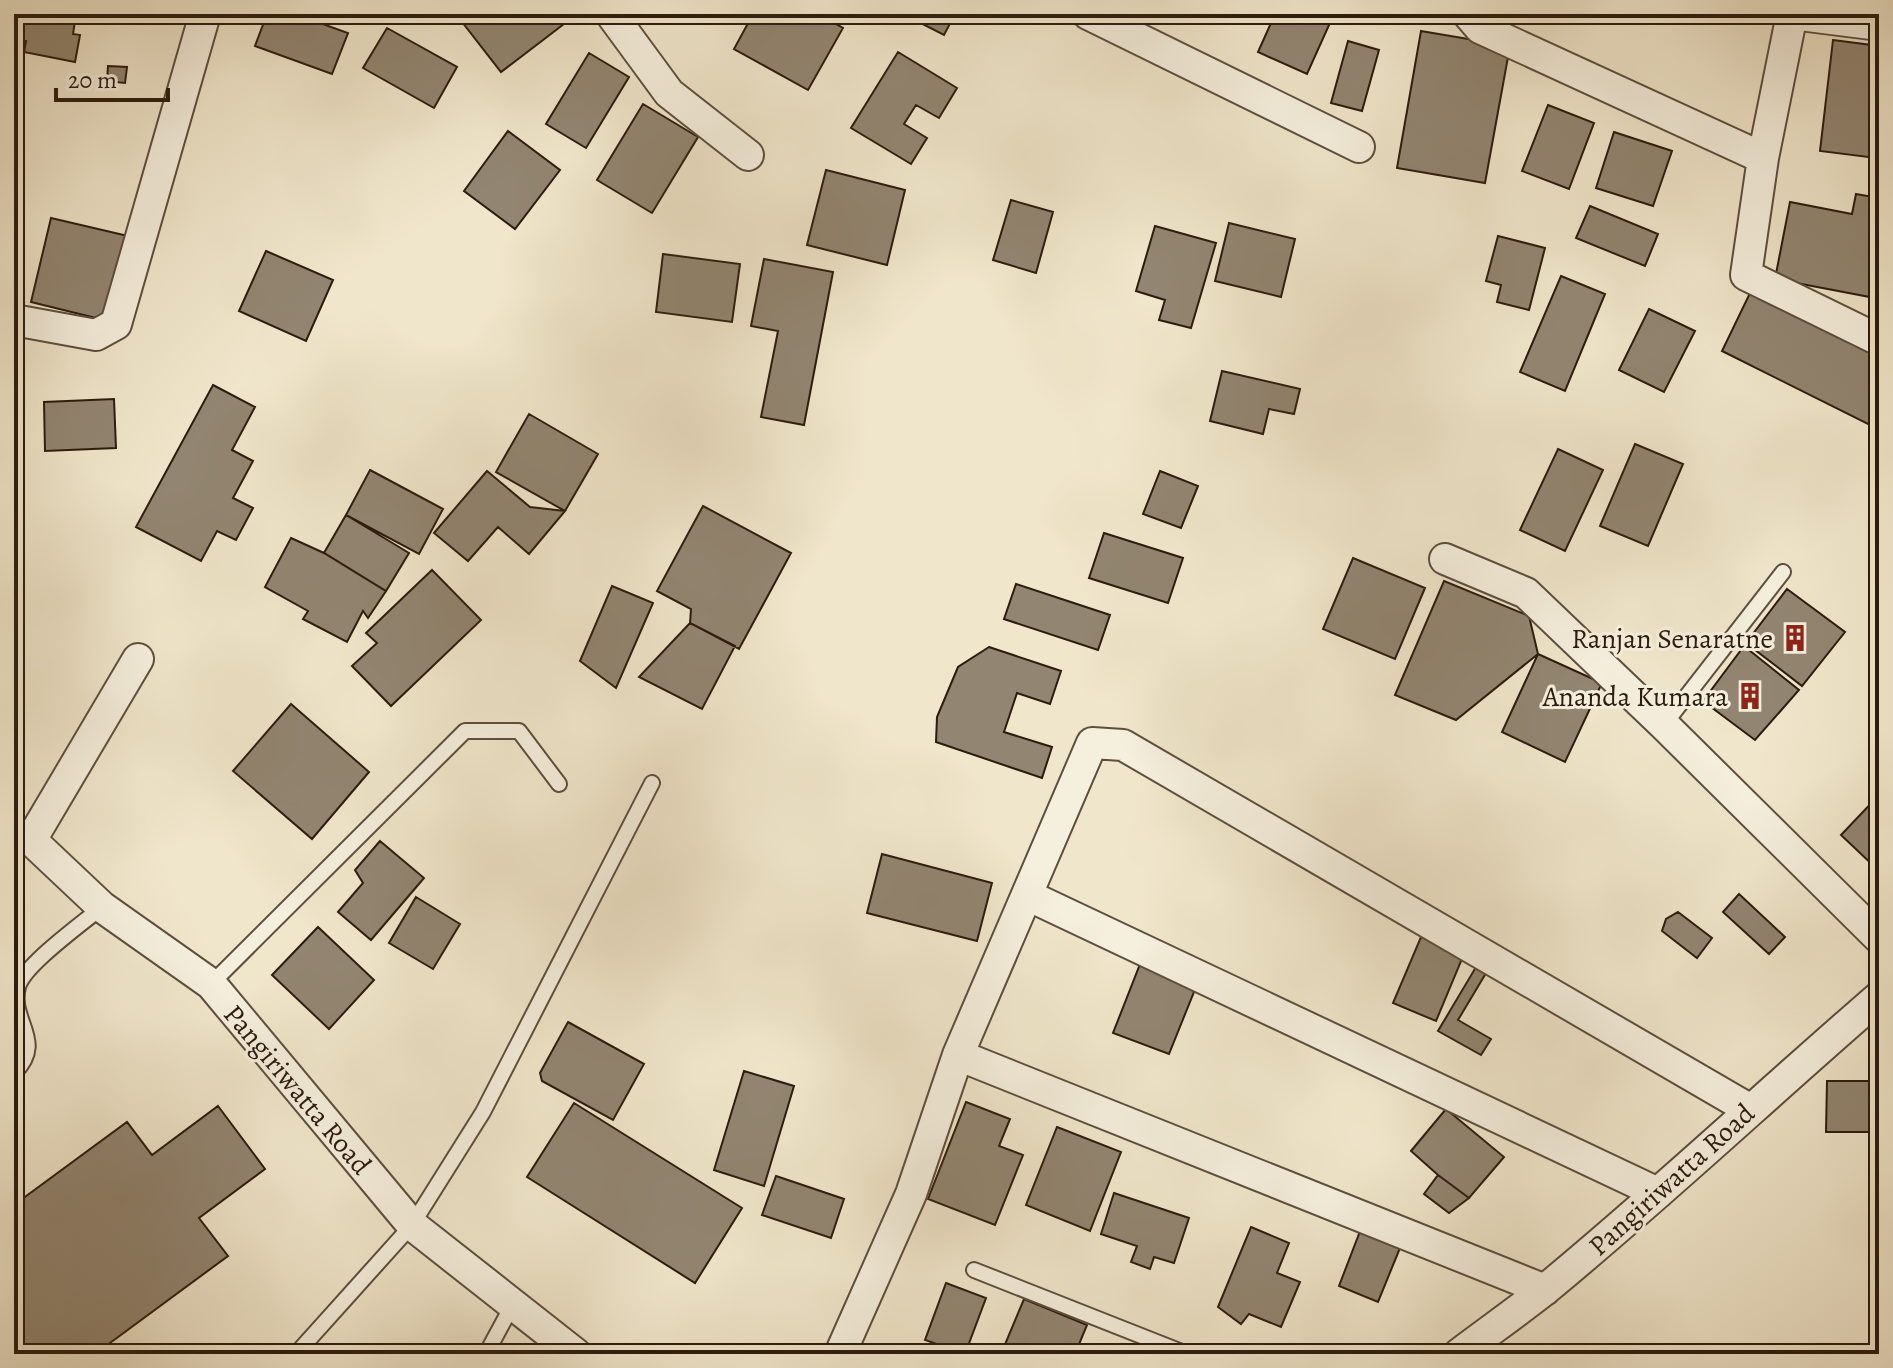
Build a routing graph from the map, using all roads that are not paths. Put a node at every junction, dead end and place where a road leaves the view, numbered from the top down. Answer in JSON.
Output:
{"nodes":[{"id":1,"x":205,"y":14,"type":"edge"},
{"id":2,"x":611,"y":14,"type":"edge"},
{"id":3,"x":1088,"y":14,"type":"edge"},
{"id":4,"x":1468,"y":14,"type":"edge"},
{"id":5,"x":1879,"y":25,"type":"edge"},
{"id":6,"x":1359,"y":147,"type":"dead end"},
{"id":7,"x":748,"y":155,"type":"dead end"},
{"id":8,"x":1763,"y":158,"type":"junction"},
{"id":9,"x":14,"y":320,"type":"edge"},
{"id":10,"x":1879,"y":340,"type":"edge"},
{"id":11,"x":1445,"y":559,"type":"dead end"},
{"id":12,"x":1783,"y":572,"type":"dead end"},
{"id":13,"x":138,"y":659,"type":"dead end"},
{"id":14,"x":1664,"y":725,"type":"junction"},
{"id":15,"x":652,"y":783,"type":"dead end"},
{"id":16,"x":559,"y":784,"type":"dead end"},
{"id":17,"x":22,"y":836,"type":"edge"},
{"id":18,"x":1027,"y":895,"type":"junction"},
{"id":19,"x":102,"y":907,"type":"junction"},
{"id":20,"x":1879,"y":938,"type":"edge"},
{"id":21,"x":211,"y":984,"type":"junction"},
{"id":22,"x":1879,"y":997,"type":"edge"},
{"id":23,"x":958,"y":1055,"type":"junction"},
{"id":24,"x":14,"y":1073,"type":"edge"},
{"id":25,"x":1749,"y":1109,"type":"junction"},
{"id":26,"x":1658,"y":1193,"type":"junction"},
{"id":27,"x":412,"y":1225,"type":"junction"},
{"id":28,"x":974,"y":1270,"type":"dead end"},
{"id":29,"x":1545,"y":1290,"type":"junction"},
{"id":30,"x":513,"y":1304,"type":"junction"},
{"id":31,"x":296,"y":1354,"type":"edge"},
{"id":32,"x":486,"y":1354,"type":"edge"},
{"id":33,"x":576,"y":1354,"type":"edge"},
{"id":34,"x":840,"y":1354,"type":"edge"},
{"id":35,"x":1187,"y":1354,"type":"edge"},
{"id":36,"x":1459,"y":1354,"type":"edge"}],
"edges":[{"from":1,"to":9,"type":"street"},
{"from":2,"to":7,"type":"street"},
{"from":3,"to":6,"type":"street"},
{"from":4,"to":8,"type":"street"},
{"from":5,"to":8,"type":"street"},
{"from":8,"to":10,"type":"street"},
{"from":11,"to":14,"type":"street"},
{"from":12,"to":14,"type":"lane"},
{"from":13,"to":17,"type":"street"},
{"from":14,"to":20,"type":"street"},
{"from":15,"to":27,"type":"lane"},
{"from":16,"to":21,"type":"lane"},
{"from":17,"to":19,"type":"street","name":"Pangiriwatta Road"},
{"from":18,"to":23,"type":"street"},
{"from":18,"to":25,"type":"street"},
{"from":18,"to":26,"type":"street"},
{"from":19,"to":21,"type":"street","name":"Pangiriwatta Road"},
{"from":19,"to":24,"type":"lane"},
{"from":21,"to":27,"type":"street","name":"Pangiriwatta Road"},
{"from":22,"to":25,"type":"street","name":"Pangiriwatta Road"},
{"from":23,"to":29,"type":"street"},
{"from":23,"to":34,"type":"street"},
{"from":25,"to":26,"type":"street","name":"Pangiriwatta Road"},
{"from":26,"to":29,"type":"street","name":"Pangiriwatta Road"},
{"from":27,"to":30,"type":"street","name":"Pangiriwatta Road"},
{"from":27,"to":31,"type":"lane"},
{"from":28,"to":35,"type":"lane"},
{"from":29,"to":36,"type":"street","name":"Pangiriwatta Road"},
{"from":30,"to":32,"type":"lane"},
{"from":30,"to":33,"type":"street","name":"Pangiriwatta Road"}]}
